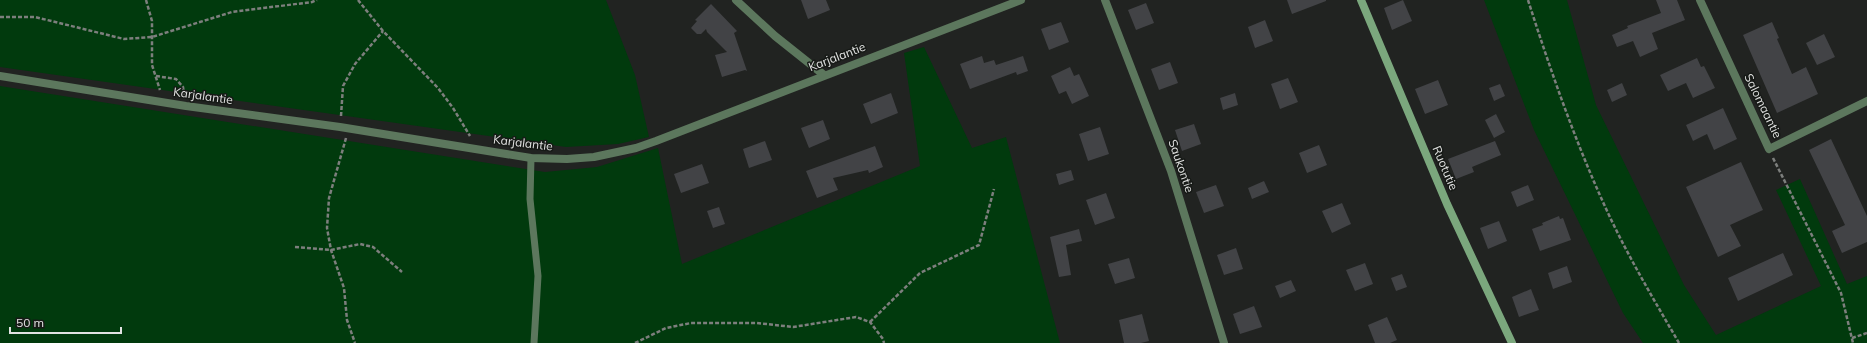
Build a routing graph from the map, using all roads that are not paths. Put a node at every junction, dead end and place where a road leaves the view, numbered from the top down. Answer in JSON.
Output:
{"nodes":[{"id":1,"x":736,"y":0,"type":"edge"},
{"id":2,"x":1021,"y":0,"type":"edge"},
{"id":3,"x":1105,"y":0,"type":"edge"},
{"id":4,"x":1361,"y":0,"type":"edge"},
{"id":5,"x":1700,"y":0,"type":"edge"},
{"id":6,"x":824,"y":75,"type":"junction"},
{"id":7,"x":0,"y":76,"type":"edge"},
{"id":8,"x":1867,"y":101,"type":"edge"},
{"id":9,"x":531,"y":158,"type":"junction"},
{"id":10,"x":534,"y":343,"type":"edge"},
{"id":11,"x":1224,"y":343,"type":"edge"},
{"id":12,"x":1512,"y":343,"type":"edge"}],
"edges":[{"from":1,"to":6,"type":"street"},
{"from":2,"to":6,"type":"street","name":"Karjalantie"},
{"from":3,"to":11,"type":"street","name":"Saukontie"},
{"from":4,"to":12,"type":"street","name":"Ruotutie"},
{"from":5,"to":8,"type":"street","name":"Salomaantie"},
{"from":6,"to":9,"type":"street","name":"Karjalantie"},
{"from":7,"to":9,"type":"street","name":"Karjalantie"},
{"from":9,"to":10,"type":"lane"}]}
